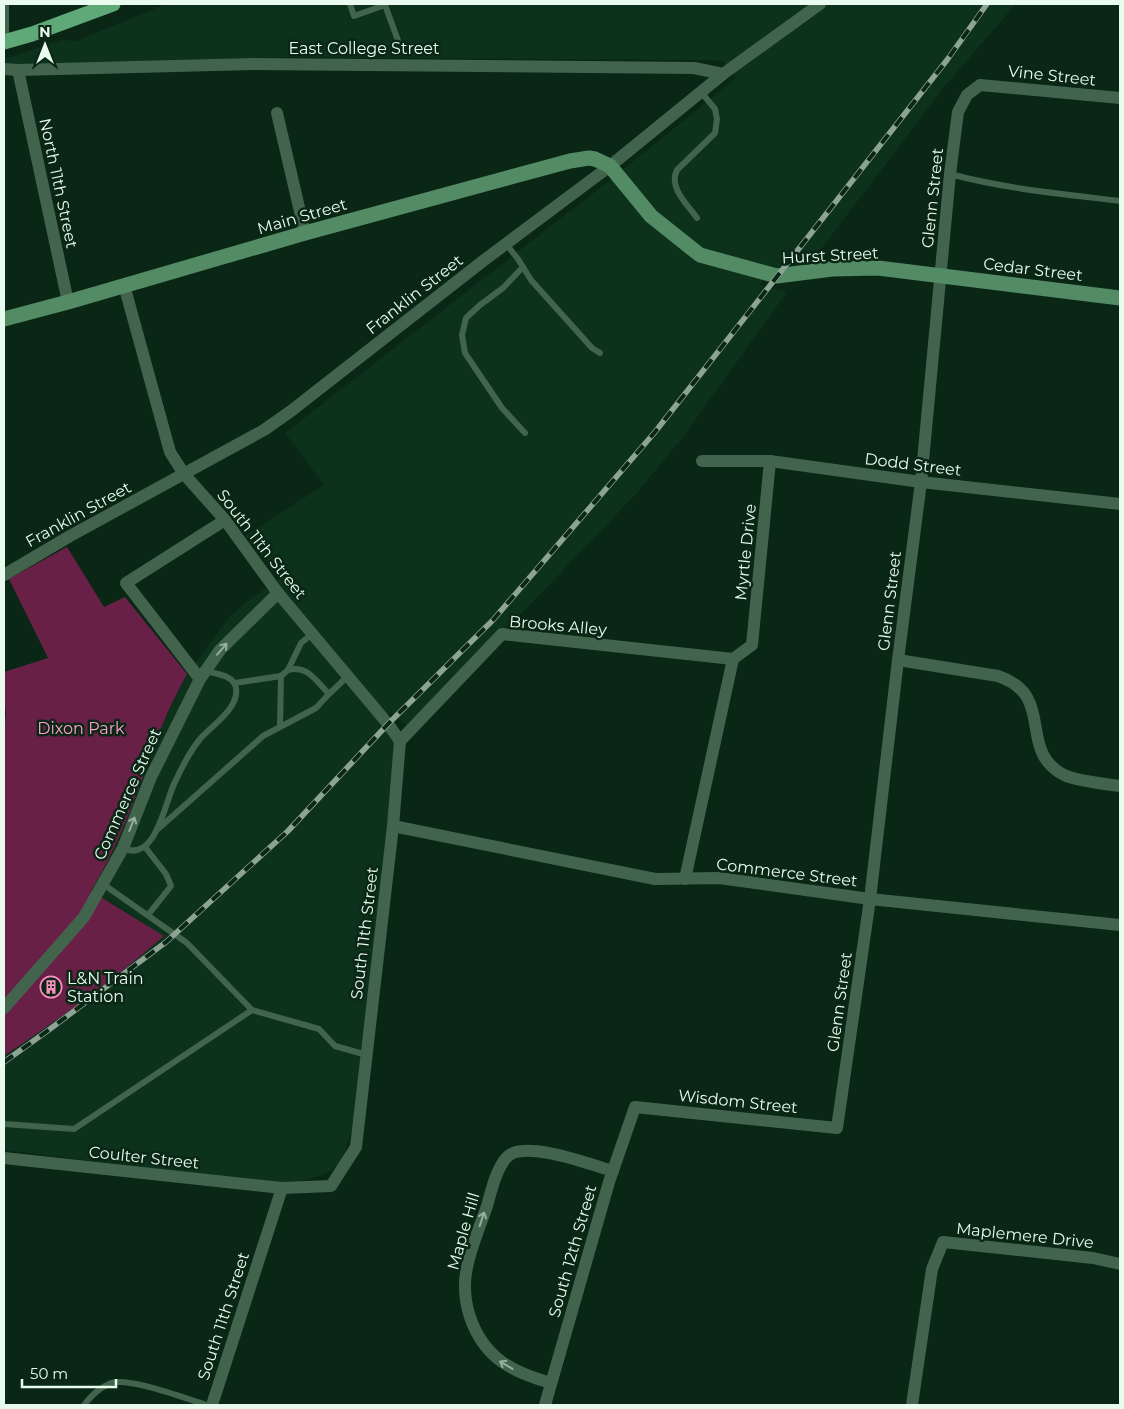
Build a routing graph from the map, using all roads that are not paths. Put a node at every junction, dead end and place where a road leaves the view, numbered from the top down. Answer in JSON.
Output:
{"nodes":[{"id":1,"x":6,"y":4,"type":"edge"},
{"id":2,"x":113,"y":4,"type":"edge"},
{"id":3,"x":350,"y":4,"type":"edge"},
{"id":4,"x":820,"y":4,"type":"edge"},
{"id":5,"x":99,"y":7,"type":"edge"},
{"id":6,"x":5,"y":42,"type":"edge"},
{"id":7,"x":400,"y":46,"type":"dead end"},
{"id":8,"x":4,"y":69,"type":"edge"},
{"id":9,"x":18,"y":70,"type":"junction"},
{"id":10,"x":722,"y":74,"type":"junction"},
{"id":11,"x":980,"y":85,"type":"joint"},
{"id":12,"x":701,"y":92,"type":"junction"},
{"id":13,"x":1120,"y":98,"type":"edge"},
{"id":14,"x":277,"y":113,"type":"dead end"},
{"id":15,"x":610,"y":166,"type":"junction"},
{"id":16,"x":950,"y":174,"type":"junction"},
{"id":17,"x":1120,"y":201,"type":"edge"},
{"id":18,"x":697,"y":218,"type":"dead end"},
{"id":19,"x":305,"y":233,"type":"junction"},
{"id":20,"x":506,"y":244,"type":"junction"},
{"id":21,"x":523,"y":267,"type":"junction"},
{"id":22,"x":941,"y":276,"type":"junction"},
{"id":23,"x":124,"y":285,"type":"junction"},
{"id":24,"x":1120,"y":298,"type":"edge"},
{"id":25,"x":68,"y":302,"type":"junction"},
{"id":26,"x":4,"y":319,"type":"edge"},
{"id":27,"x":600,"y":353,"type":"dead end"},
{"id":28,"x":525,"y":433,"type":"dead end"},
{"id":29,"x":702,"y":462,"type":"dead end"},
{"id":30,"x":770,"y":462,"type":"junction"},
{"id":31,"x":184,"y":474,"type":"junction"},
{"id":32,"x":921,"y":482,"type":"junction"},
{"id":33,"x":1120,"y":504,"type":"edge"},
{"id":34,"x":225,"y":520,"type":"junction"},
{"id":35,"x":4,"y":575,"type":"edge"},
{"id":36,"x":278,"y":593,"type":"junction"},
{"id":37,"x":312,"y":634,"type":"junction"},
{"id":38,"x":733,"y":659,"type":"junction"},
{"id":39,"x":898,"y":660,"type":"junction"},
{"id":40,"x":288,"y":670,"type":"junction"},
{"id":41,"x":203,"y":675,"type":"junction"},
{"id":42,"x":281,"y":676,"type":"junction"},
{"id":43,"x":348,"y":676,"type":"junction"},
{"id":44,"x":235,"y":683,"type":"junction"},
{"id":45,"x":329,"y":694,"type":"junction"},
{"id":46,"x":280,"y":726,"type":"junction"},
{"id":47,"x":400,"y":741,"type":"junction"},
{"id":48,"x":1120,"y":786,"type":"edge"},
{"id":49,"x":393,"y":826,"type":"junction"},
{"id":50,"x":157,"y":830,"type":"junction"},
{"id":51,"x":145,"y":847,"type":"junction"},
{"id":52,"x":123,"y":848,"type":"junction"},
{"id":53,"x":684,"y":879,"type":"junction"},
{"id":54,"x":103,"y":884,"type":"junction"},
{"id":55,"x":870,"y":899,"type":"junction"},
{"id":56,"x":148,"y":915,"type":"junction"},
{"id":57,"x":1120,"y":925,"type":"edge"},
{"id":58,"x":4,"y":1008,"type":"edge"},
{"id":59,"x":252,"y":1010,"type":"junction"},
{"id":60,"x":367,"y":1055,"type":"junction"},
{"id":61,"x":635,"y":1107,"type":"joint"},
{"id":62,"x":4,"y":1124,"type":"edge"},
{"id":63,"x":837,"y":1128,"type":"joint"},
{"id":64,"x":4,"y":1158,"type":"edge"},
{"id":65,"x":613,"y":1171,"type":"junction"},
{"id":66,"x":282,"y":1188,"type":"junction"},
{"id":67,"x":1120,"y":1264,"type":"edge"},
{"id":68,"x":551,"y":1383,"type":"junction"},
{"id":69,"x":84,"y":1405,"type":"edge"},
{"id":70,"x":207,"y":1405,"type":"edge"},
{"id":71,"x":212,"y":1405,"type":"edge"},
{"id":72,"x":545,"y":1405,"type":"edge"},
{"id":73,"x":912,"y":1405,"type":"edge"}],
"edges":[{"from":1,"to":6,"type":"lane"},
{"from":2,"to":5,"type":"main road"},
{"from":3,"to":7,"type":"lane"},
{"from":4,"to":10,"type":"street","name":"Franklin Street"},
{"from":5,"to":6,"type":"main road"},
{"from":8,"to":9,"type":"street","name":"East College Street"},
{"from":9,"to":10,"type":"street","name":"East College Street"},
{"from":9,"to":25,"type":"street","name":"North 11th Street"},
{"from":10,"to":12,"type":"street","name":"Franklin Street"},
{"from":11,"to":13,"type":"street","name":"Vine Street"},
{"from":11,"to":16,"type":"street","name":"Glenn Street"},
{"from":12,"to":15,"type":"street","name":"Franklin Street"},
{"from":12,"to":18,"type":"lane"},
{"from":14,"to":19,"type":"street"},
{"from":15,"to":19,"type":"street","name":"Main Street"},
{"from":15,"to":20,"type":"street","name":"Franklin Street"},
{"from":15,"to":22,"type":"street","name":"Hurst Street"},
{"from":16,"to":17,"type":"lane"},
{"from":16,"to":22,"type":"street","name":"Glenn Street"},
{"from":19,"to":23,"type":"street","name":"Main Street"},
{"from":20,"to":21,"type":"lane"},
{"from":20,"to":31,"type":"street","name":"Franklin Street"},
{"from":21,"to":27,"type":"lane"},
{"from":21,"to":28,"type":"lane"},
{"from":22,"to":24,"type":"street","name":"Cedar Street"},
{"from":22,"to":32,"type":"street","name":"Glenn Street"},
{"from":23,"to":25,"type":"street","name":"Main Street"},
{"from":23,"to":31,"type":"street"},
{"from":25,"to":26,"type":"street","name":"Main Street"},
{"from":29,"to":30,"type":"street","name":"Dodd Street"},
{"from":30,"to":32,"type":"street","name":"Dodd Street"},
{"from":30,"to":38,"type":"street","name":"Myrtle Drive"},
{"from":31,"to":34,"type":"street","name":"South 11th Street"},
{"from":31,"to":35,"type":"street","name":"Franklin Street"},
{"from":32,"to":33,"type":"street","name":"Dodd Street"},
{"from":32,"to":39,"type":"street","name":"Glenn Street"},
{"from":34,"to":36,"type":"street","name":"South 11th Street"},
{"from":34,"to":41,"type":"street"},
{"from":36,"to":37,"type":"street","name":"South 11th Street"},
{"from":41,"to":36,"type":"street","name":"Commerce Street","one_way":true},
{"from":37,"to":40,"type":"lane"},
{"from":37,"to":43,"type":"street","name":"South 11th Street"},
{"from":38,"to":47,"type":"street","name":"Brooks Alley"},
{"from":38,"to":53,"type":"street"},
{"from":39,"to":48,"type":"street"},
{"from":39,"to":55,"type":"street","name":"Glenn Street"},
{"from":40,"to":42,"type":"lane"},
{"from":40,"to":45,"type":"lane"},
{"from":41,"to":44,"type":"lane"},
{"from":52,"to":41,"type":"street","name":"Commerce Street","one_way":true},
{"from":42,"to":44,"type":"lane"},
{"from":42,"to":46,"type":"lane"},
{"from":43,"to":45,"type":"lane"},
{"from":43,"to":47,"type":"street","name":"South 11th Street"},
{"from":44,"to":50,"type":"lane"},
{"from":45,"to":46,"type":"lane"},
{"from":46,"to":50,"type":"lane"},
{"from":47,"to":49,"type":"street","name":"South 11th Street"},
{"from":49,"to":53,"type":"street","name":"Commerce Street"},
{"from":49,"to":60,"type":"street","name":"South 11th Street"},
{"from":50,"to":51,"type":"lane"},
{"from":51,"to":52,"type":"lane"},
{"from":51,"to":56,"type":"lane"},
{"from":52,"to":54,"type":"street","name":"Commerce Street"},
{"from":53,"to":55,"type":"street","name":"Commerce Street"},
{"from":54,"to":56,"type":"lane"},
{"from":54,"to":58,"type":"street","name":"Commerce Street"},
{"from":55,"to":57,"type":"street","name":"Commerce Street"},
{"from":55,"to":63,"type":"street","name":"Glenn Street"},
{"from":56,"to":59,"type":"lane"},
{"from":59,"to":60,"type":"lane"},
{"from":59,"to":62,"type":"lane"},
{"from":60,"to":66,"type":"street","name":"South 11th Street"},
{"from":61,"to":63,"type":"street","name":"Wisdom Street"},
{"from":61,"to":65,"type":"street","name":"South 12th Street"},
{"from":64,"to":66,"type":"street","name":"Coulter Street"},
{"from":65,"to":68,"type":"street","name":"South 12th Street"},
{"from":68,"to":65,"type":"street","name":"Maple Hill","one_way":true},
{"from":66,"to":71,"type":"street","name":"South 11th Street"},
{"from":67,"to":73,"type":"street","name":"Maplemere Drive"},
{"from":68,"to":72,"type":"street","name":"South 12th Street"},
{"from":69,"to":70,"type":"lane"}]}
